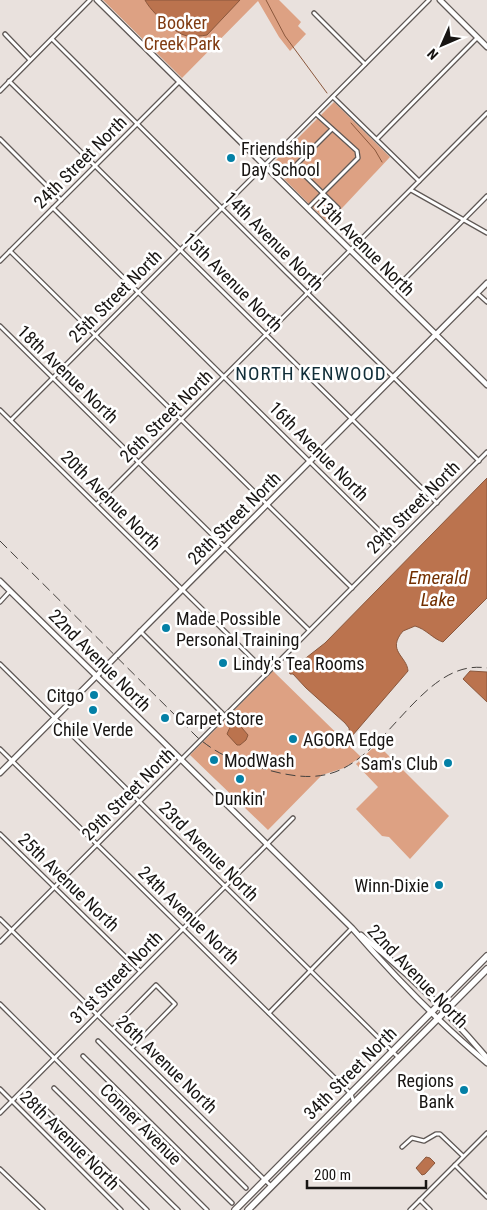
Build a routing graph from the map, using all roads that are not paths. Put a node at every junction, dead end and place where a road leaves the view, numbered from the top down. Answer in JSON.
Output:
{"nodes":[{"id":1,"x":90,"y":0,"type":"edge"},
{"id":2,"x":96,"y":0,"type":"edge"},
{"id":3,"x":429,"y":0,"type":"edge"},
{"id":4,"x":440,"y":0,"type":"edge"},
{"id":5,"x":314,"y":13,"type":"dead end"},
{"id":6,"x":4,"y":34,"type":"dead end"},
{"id":7,"x":477,"y":38,"type":"junction"},
{"id":8,"x":52,"y":39,"type":"junction"},
{"id":9,"x":487,"y":47,"type":"edge"},
{"id":10,"x":30,"y":60,"type":"junction"},
{"id":11,"x":365,"y":64,"type":"junction"},
{"id":12,"x":9,"y":81,"type":"junction"},
{"id":13,"x":179,"y":82,"type":"junction"},
{"id":14,"x":0,"y":90,"type":"edge"},
{"id":15,"x":333,"y":97,"type":"junction"},
{"id":16,"x":316,"y":114,"type":"junction"},
{"id":17,"x":487,"y":114,"type":"edge"},
{"id":18,"x":137,"y":123,"type":"junction"},
{"id":19,"x":332,"y":129,"type":"junction"},
{"id":20,"x":0,"y":139,"type":"edge"},
{"id":21,"x":377,"y":139,"type":"junction"},
{"id":22,"x":264,"y":165,"type":"junction"},
{"id":23,"x":95,"y":166,"type":"junction"},
{"id":24,"x":420,"y":181,"type":"junction"},
{"id":25,"x":411,"y":190,"type":"junction"},
{"id":26,"x":322,"y":194,"type":"junction"},
{"id":27,"x":487,"y":196,"type":"edge"},
{"id":28,"x":61,"y":200,"type":"junction"},
{"id":29,"x":54,"y":208,"type":"junction"},
{"id":30,"x":222,"y":208,"type":"junction"},
{"id":31,"x":338,"y":208,"type":"dead end"},
{"id":32,"x":308,"y":209,"type":"junction"},
{"id":33,"x":463,"y":220,"type":"junction"},
{"id":34,"x":487,"y":233,"type":"edge"},
{"id":35,"x":180,"y":250,"type":"junction"},
{"id":36,"x":10,"y":251,"type":"junction"},
{"id":37,"x":350,"y":251,"type":"junction"},
{"id":38,"x":0,"y":261,"type":"edge"},
{"id":39,"x":487,"y":283,"type":"edge"},
{"id":40,"x":139,"y":292,"type":"junction"},
{"id":41,"x":392,"y":292,"type":"junction"},
{"id":42,"x":308,"y":293,"type":"junction"},
{"id":43,"x":477,"y":293,"type":"junction"},
{"id":44,"x":487,"y":302,"type":"edge"},
{"id":45,"x":0,"y":326,"type":"edge"},
{"id":46,"x":266,"y":334,"type":"junction"},
{"id":47,"x":96,"y":335,"type":"junction"},
{"id":48,"x":435,"y":335,"type":"junction"},
{"id":49,"x":224,"y":376,"type":"junction"},
{"id":50,"x":393,"y":377,"type":"junction"},
{"id":51,"x":53,"y":378,"type":"junction"},
{"id":52,"x":487,"y":384,"type":"edge"},
{"id":53,"x":0,"y":410,"type":"edge"},
{"id":54,"x":182,"y":419,"type":"junction"},
{"id":55,"x":351,"y":419,"type":"junction"},
{"id":56,"x":11,"y":420,"type":"junction"},
{"id":57,"x":487,"y":452,"type":"edge"},
{"id":58,"x":479,"y":461,"type":"junction"},
{"id":59,"x":138,"y":462,"type":"junction"},
{"id":60,"x":309,"y":462,"type":"junction"},
{"id":61,"x":437,"y":503,"type":"junction"},
{"id":62,"x":97,"y":504,"type":"junction"},
{"id":63,"x":267,"y":504,"type":"junction"},
{"id":64,"x":394,"y":546,"type":"junction"},
{"id":65,"x":224,"y":547,"type":"junction"},
{"id":66,"x":0,"y":581,"type":"edge"},
{"id":67,"x":352,"y":588,"type":"junction"},
{"id":68,"x":182,"y":590,"type":"junction"},
{"id":69,"x":10,"y":591,"type":"junction"},
{"id":70,"x":0,"y":602,"type":"edge"},
{"id":71,"x":309,"y":630,"type":"junction"},
{"id":72,"x":140,"y":631,"type":"junction"},
{"id":73,"x":0,"y":664,"type":"edge"},
{"id":74,"x":267,"y":673,"type":"junction"},
{"id":75,"x":96,"y":676,"type":"junction"},
{"id":76,"x":225,"y":716,"type":"junction"},
{"id":77,"x":55,"y":718,"type":"junction"},
{"id":78,"x":0,"y":749,"type":"edge"},
{"id":79,"x":181,"y":760,"type":"junction"},
{"id":80,"x":12,"y":761,"type":"junction"},
{"id":81,"x":0,"y":773,"type":"edge"},
{"id":82,"x":140,"y":802,"type":"junction"},
{"id":83,"x":293,"y":818,"type":"dead end"},
{"id":84,"x":0,"y":834,"type":"edge"},
{"id":85,"x":96,"y":844,"type":"junction"},
{"id":86,"x":268,"y":844,"type":"junction"},
{"id":87,"x":225,"y":886,"type":"junction"},
{"id":88,"x":55,"y":888,"type":"junction"},
{"id":89,"x":0,"y":919,"type":"edge"},
{"id":90,"x":352,"y":928,"type":"junction"},
{"id":91,"x":184,"y":929,"type":"junction"},
{"id":92,"x":12,"y":930,"type":"junction"},
{"id":93,"x":0,"y":942,"type":"edge"},
{"id":94,"x":487,"y":956,"type":"edge"},
{"id":95,"x":487,"y":969,"type":"edge"},
{"id":96,"x":140,"y":971,"type":"junction"},
{"id":97,"x":311,"y":971,"type":"junction"},
{"id":98,"x":0,"y":1004,"type":"edge"},
{"id":99,"x":438,"y":1005,"type":"junction"},
{"id":100,"x":432,"y":1012,"type":"junction"},
{"id":101,"x":445,"y":1012,"type":"junction"},
{"id":102,"x":270,"y":1013,"type":"junction"},
{"id":103,"x":97,"y":1016,"type":"junction"},
{"id":104,"x":438,"y":1019,"type":"junction"},
{"id":105,"x":112,"y":1029,"type":"junction"},
{"id":106,"x":98,"y":1041,"type":"dead end"},
{"id":107,"x":132,"y":1048,"type":"junction"},
{"id":108,"x":392,"y":1052,"type":"junction"},
{"id":109,"x":82,"y":1056,"type":"dead end"},
{"id":110,"x":55,"y":1058,"type":"junction"},
{"id":111,"x":398,"y":1058,"type":"junction"},
{"id":112,"x":487,"y":1058,"type":"edge"},
{"id":113,"x":487,"y":1063,"type":"edge"},
{"id":114,"x":54,"y":1088,"type":"dead end"},
{"id":115,"x":0,"y":1089,"type":"edge"},
{"id":116,"x":351,"y":1094,"type":"junction"},
{"id":117,"x":12,"y":1101,"type":"junction"},
{"id":118,"x":39,"y":1103,"type":"dead end"},
{"id":119,"x":354,"y":1103,"type":"junction"},
{"id":120,"x":0,"y":1113,"type":"edge"},
{"id":121,"x":487,"y":1133,"type":"edge"},
{"id":122,"x":308,"y":1136,"type":"junction"},
{"id":123,"x":314,"y":1143,"type":"junction"},
{"id":124,"x":402,"y":1147,"type":"dead end"},
{"id":125,"x":463,"y":1156,"type":"junction"},
{"id":126,"x":455,"y":1165,"type":"junction"},
{"id":127,"x":0,"y":1169,"type":"edge"},
{"id":128,"x":265,"y":1180,"type":"junction"},
{"id":129,"x":271,"y":1186,"type":"junction"},
{"id":130,"x":246,"y":1188,"type":"dead end"},
{"id":131,"x":487,"y":1197,"type":"edge"},
{"id":132,"x":420,"y":1200,"type":"junction"},
{"id":133,"x":232,"y":1203,"type":"dead end"},
{"id":134,"x":43,"y":1210,"type":"edge"},
{"id":135,"x":121,"y":1210,"type":"edge"},
{"id":136,"x":147,"y":1210,"type":"edge"},
{"id":137,"x":178,"y":1210,"type":"edge"},
{"id":138,"x":207,"y":1210,"type":"edge"},
{"id":139,"x":235,"y":1210,"type":"edge"},
{"id":140,"x":248,"y":1210,"type":"edge"},
{"id":141,"x":410,"y":1210,"type":"edge"},
{"id":142,"x":430,"y":1210,"type":"edge"}],
"edges":[{"from":1,"to":8,"type":"street"},
{"from":2,"to":13,"type":"street","name":"13th Avenue North"},
{"from":3,"to":11,"type":"street","name":"25th Street North"},
{"from":4,"to":7,"type":"street"},
{"from":5,"to":11,"type":"street"},
{"from":6,"to":10,"type":"street"},
{"from":7,"to":9,"type":"street"},
{"from":7,"to":21,"type":"street"},
{"from":8,"to":10,"type":"street"},
{"from":8,"to":18,"type":"street","name":"14th Avenue North"},
{"from":10,"to":12,"type":"street"},
{"from":11,"to":15,"type":"street","name":"25th Street North"},
{"from":12,"to":14,"type":"street"},
{"from":12,"to":23,"type":"street","name":"15th Avenue North"},
{"from":13,"to":18,"type":"street","name":"24th Street North"},
{"from":13,"to":22,"type":"street","name":"13th Avenue North"},
{"from":15,"to":16,"type":"street","name":"25th Street North"},
{"from":15,"to":21,"type":"street"},
{"from":16,"to":19,"type":"street"},
{"from":16,"to":22,"type":"street","name":"25th Street North"},
{"from":17,"to":24,"type":"street","name":"26th Street North"},
{"from":18,"to":23,"type":"street","name":"24th Street North"},
{"from":18,"to":30,"type":"street","name":"14th Avenue North"},
{"from":19,"to":26,"type":"street"},
{"from":19,"to":26,"type":"street"},
{"from":20,"to":28,"type":"street"},
{"from":21,"to":24,"type":"street"},
{"from":22,"to":30,"type":"street","name":"25th Street North"},
{"from":22,"to":32,"type":"street","name":"13th Avenue North"},
{"from":23,"to":28,"type":"street","name":"24th Street North"},
{"from":23,"to":35,"type":"street","name":"15th Avenue North"},
{"from":24,"to":25,"type":"street","name":"26th Street North"},
{"from":25,"to":33,"type":"street"},
{"from":25,"to":37,"type":"street","name":"26th Street North"},
{"from":26,"to":31,"type":"street"},
{"from":26,"to":32,"type":"street"},
{"from":27,"to":33,"type":"street"},
{"from":28,"to":29,"type":"street","name":"24th Street North"},
{"from":29,"to":36,"type":"street","name":"24th Street North"},
{"from":29,"to":40,"type":"street","name":"16th Avenue North"},
{"from":30,"to":35,"type":"street","name":"25th Street North"},
{"from":30,"to":42,"type":"street","name":"14th Avenue North"},
{"from":32,"to":37,"type":"street","name":"13th Avenue North"},
{"from":33,"to":34,"type":"street"},
{"from":33,"to":41,"type":"street"},
{"from":35,"to":40,"type":"street","name":"25th Street North"},
{"from":35,"to":46,"type":"street","name":"15th Avenue North"},
{"from":36,"to":38,"type":"street","name":"24th Street North"},
{"from":36,"to":47,"type":"street"},
{"from":37,"to":41,"type":"street","name":"13th Avenue North"},
{"from":37,"to":42,"type":"street","name":"26th Street North"},
{"from":39,"to":43,"type":"street","name":"28th Street North"},
{"from":40,"to":47,"type":"street","name":"25th Street North"},
{"from":40,"to":49,"type":"street","name":"16th Avenue North"},
{"from":41,"to":48,"type":"street","name":"13th Avenue North"},
{"from":42,"to":46,"type":"street","name":"26th Street North"},
{"from":42,"to":50,"type":"street","name":"14th Avenue North"},
{"from":43,"to":44,"type":"street"},
{"from":43,"to":48,"type":"street","name":"28th Street North"},
{"from":45,"to":51,"type":"street","name":"18th Avenue North"},
{"from":46,"to":49,"type":"street","name":"26th Street North"},
{"from":46,"to":55,"type":"street","name":"15th Avenue North"},
{"from":47,"to":51,"type":"street","name":"25th Street North"},
{"from":47,"to":54,"type":"street"},
{"from":48,"to":50,"type":"street","name":"28th Street North"},
{"from":48,"to":52,"type":"street","name":"13th Avenue North"},
{"from":49,"to":54,"type":"street","name":"26th Street North"},
{"from":49,"to":60,"type":"street","name":"16th Avenue North"},
{"from":50,"to":55,"type":"street","name":"28th Street North"},
{"from":50,"to":58,"type":"street","name":"14th Avenue North"},
{"from":51,"to":56,"type":"street","name":"25th Street North"},
{"from":51,"to":59,"type":"street","name":"18th Avenue North"},
{"from":53,"to":56,"type":"street","name":"20th Avenue North"},
{"from":54,"to":59,"type":"street","name":"26th Street North"},
{"from":54,"to":63,"type":"street"},
{"from":55,"to":60,"type":"street","name":"28th Street North"},
{"from":55,"to":61,"type":"street","name":"15th Avenue North"},
{"from":56,"to":62,"type":"street","name":"20th Avenue North"},
{"from":57,"to":58,"type":"street","name":"29th Street North"},
{"from":58,"to":61,"type":"street","name":"29th Street North"},
{"from":59,"to":62,"type":"street","name":"26th Street North"},
{"from":59,"to":65,"type":"street","name":"18th Avenue North"},
{"from":60,"to":63,"type":"street","name":"28th Street North"},
{"from":60,"to":64,"type":"street","name":"16th Avenue North"},
{"from":61,"to":64,"type":"street","name":"29th Street North"},
{"from":62,"to":68,"type":"street","name":"20th Avenue North"},
{"from":63,"to":65,"type":"street","name":"28th Street North"},
{"from":63,"to":67,"type":"street"},
{"from":64,"to":67,"type":"street","name":"29th Street North"},
{"from":65,"to":68,"type":"street","name":"28th Street North"},
{"from":65,"to":71,"type":"street","name":"18th Avenue North"},
{"from":66,"to":69,"type":"street","name":"22nd Avenue North"},
{"from":67,"to":71,"type":"street","name":"29th Street North"},
{"from":68,"to":72,"type":"street","name":"28th Street North"},
{"from":68,"to":74,"type":"street","name":"20th Avenue North"},
{"from":69,"to":70,"type":"street"},
{"from":69,"to":75,"type":"street","name":"22nd Avenue North"},
{"from":71,"to":74,"type":"street","name":"29th Street North"},
{"from":72,"to":75,"type":"street","name":"28th Street North"},
{"from":72,"to":76,"type":"street"},
{"from":73,"to":77,"type":"street","name":"23rd Avenue North"},
{"from":74,"to":76,"type":"street","name":"29th Street North"},
{"from":75,"to":77,"type":"street","name":"28th Street North"},
{"from":75,"to":79,"type":"street","name":"22nd Avenue North"},
{"from":76,"to":79,"type":"street","name":"29th Street North"},
{"from":77,"to":80,"type":"street","name":"28th Street North"},
{"from":77,"to":82,"type":"street","name":"23rd Avenue North"},
{"from":78,"to":80,"type":"street","name":"24th Avenue North"},
{"from":79,"to":82,"type":"street","name":"29th Street North"},
{"from":79,"to":86,"type":"street","name":"22nd Avenue North"},
{"from":80,"to":81,"type":"street","name":"28th Street North"},
{"from":80,"to":85,"type":"street","name":"24th Avenue North"},
{"from":82,"to":85,"type":"street","name":"29th Street North"},
{"from":82,"to":87,"type":"street","name":"23rd Avenue North"},
{"from":83,"to":86,"type":"street","name":"31st Street North"},
{"from":84,"to":88,"type":"street","name":"25th Avenue North"},
{"from":85,"to":88,"type":"street","name":"29th Street North"},
{"from":85,"to":91,"type":"street","name":"24th Avenue North"},
{"from":86,"to":87,"type":"street","name":"31st Street North"},
{"from":86,"to":90,"type":"street","name":"22nd Avenue North"},
{"from":87,"to":91,"type":"street","name":"31st Street North"},
{"from":87,"to":97,"type":"street","name":"23rd Avenue North"},
{"from":88,"to":92,"type":"street","name":"29th Street North"},
{"from":88,"to":96,"type":"street","name":"25th Avenue North"},
{"from":89,"to":92,"type":"street","name":"26th Avenue North"},
{"from":90,"to":97,"type":"street"},
{"from":90,"to":99,"type":"street","name":"22nd Avenue North"},
{"from":90,"to":100,"type":"street","name":"22nd Avenue North"},
{"from":91,"to":96,"type":"street","name":"31st Street North"},
{"from":91,"to":102,"type":"street","name":"24th Avenue North"},
{"from":92,"to":93,"type":"street","name":"29th Street North"},
{"from":92,"to":103,"type":"street","name":"26th Avenue North"},
{"from":94,"to":99,"type":"highway","name":"34th Street North"},
{"from":95,"to":101,"type":"highway","name":"34th Street North"},
{"from":96,"to":103,"type":"street","name":"31st Street North"},
{"from":97,"to":102,"type":"street"},
{"from":97,"to":108,"type":"street","name":"23rd Avenue North"},
{"from":98,"to":110,"type":"street","name":"Conner Avenue"},
{"from":99,"to":100,"type":"highway","name":"34th Street North"},
{"from":99,"to":101,"type":"street","name":"22nd Avenue North"},
{"from":100,"to":104,"type":"street","name":"22nd Avenue North"},
{"from":100,"to":108,"type":"highway","name":"34th Street North"},
{"from":101,"to":104,"type":"highway","name":"34th Street North"},
{"from":101,"to":112,"type":"street","name":"22nd Avenue North"},
{"from":102,"to":116,"type":"street","name":"24th Avenue North"},
{"from":103,"to":105,"type":"street","name":"26th Avenue North"},
{"from":103,"to":110,"type":"street","name":"31st Street North"},
{"from":104,"to":111,"type":"highway","name":"34th Street North"},
{"from":104,"to":113,"type":"street","name":"22nd Avenue North"},
{"from":105,"to":107,"type":"street","name":"26th Avenue North"},
{"from":105,"to":107,"type":"street"},
{"from":106,"to":130,"type":"street"},
{"from":107,"to":128,"type":"street","name":"26th Avenue North"},
{"from":108,"to":111,"type":"street","name":"23rd Avenue North"},
{"from":108,"to":116,"type":"highway","name":"34th Street North"},
{"from":109,"to":133,"type":"street"},
{"from":110,"to":117,"type":"street","name":"31st Street North"},
{"from":110,"to":138,"type":"street","name":"Conner Avenue"},
{"from":111,"to":119,"type":"highway","name":"34th Street North"},
{"from":114,"to":137,"type":"street"},
{"from":115,"to":117,"type":"street","name":"28th Avenue North"},
{"from":116,"to":119,"type":"street","name":"24th Avenue North"},
{"from":116,"to":122,"type":"highway","name":"34th Street North"},
{"from":117,"to":120,"type":"street","name":"31st Street North"},
{"from":117,"to":135,"type":"street","name":"28th Avenue North"},
{"from":118,"to":136,"type":"street"},
{"from":119,"to":123,"type":"highway","name":"34th Street North"},
{"from":121,"to":125,"type":"street"},
{"from":122,"to":123,"type":"street"},
{"from":122,"to":128,"type":"highway","name":"34th Street North"},
{"from":123,"to":129,"type":"highway","name":"34th Street North"},
{"from":124,"to":125,"type":"street"},
{"from":125,"to":126,"type":"street"},
{"from":126,"to":131,"type":"street"},
{"from":126,"to":132,"type":"street"},
{"from":127,"to":134,"type":"street"},
{"from":128,"to":129,"type":"street","name":"26th Avenue North"},
{"from":128,"to":139,"type":"highway","name":"34th Street North"},
{"from":129,"to":140,"type":"highway","name":"34th Street North"},
{"from":132,"to":141,"type":"street"},
{"from":132,"to":142,"type":"street"}]}
